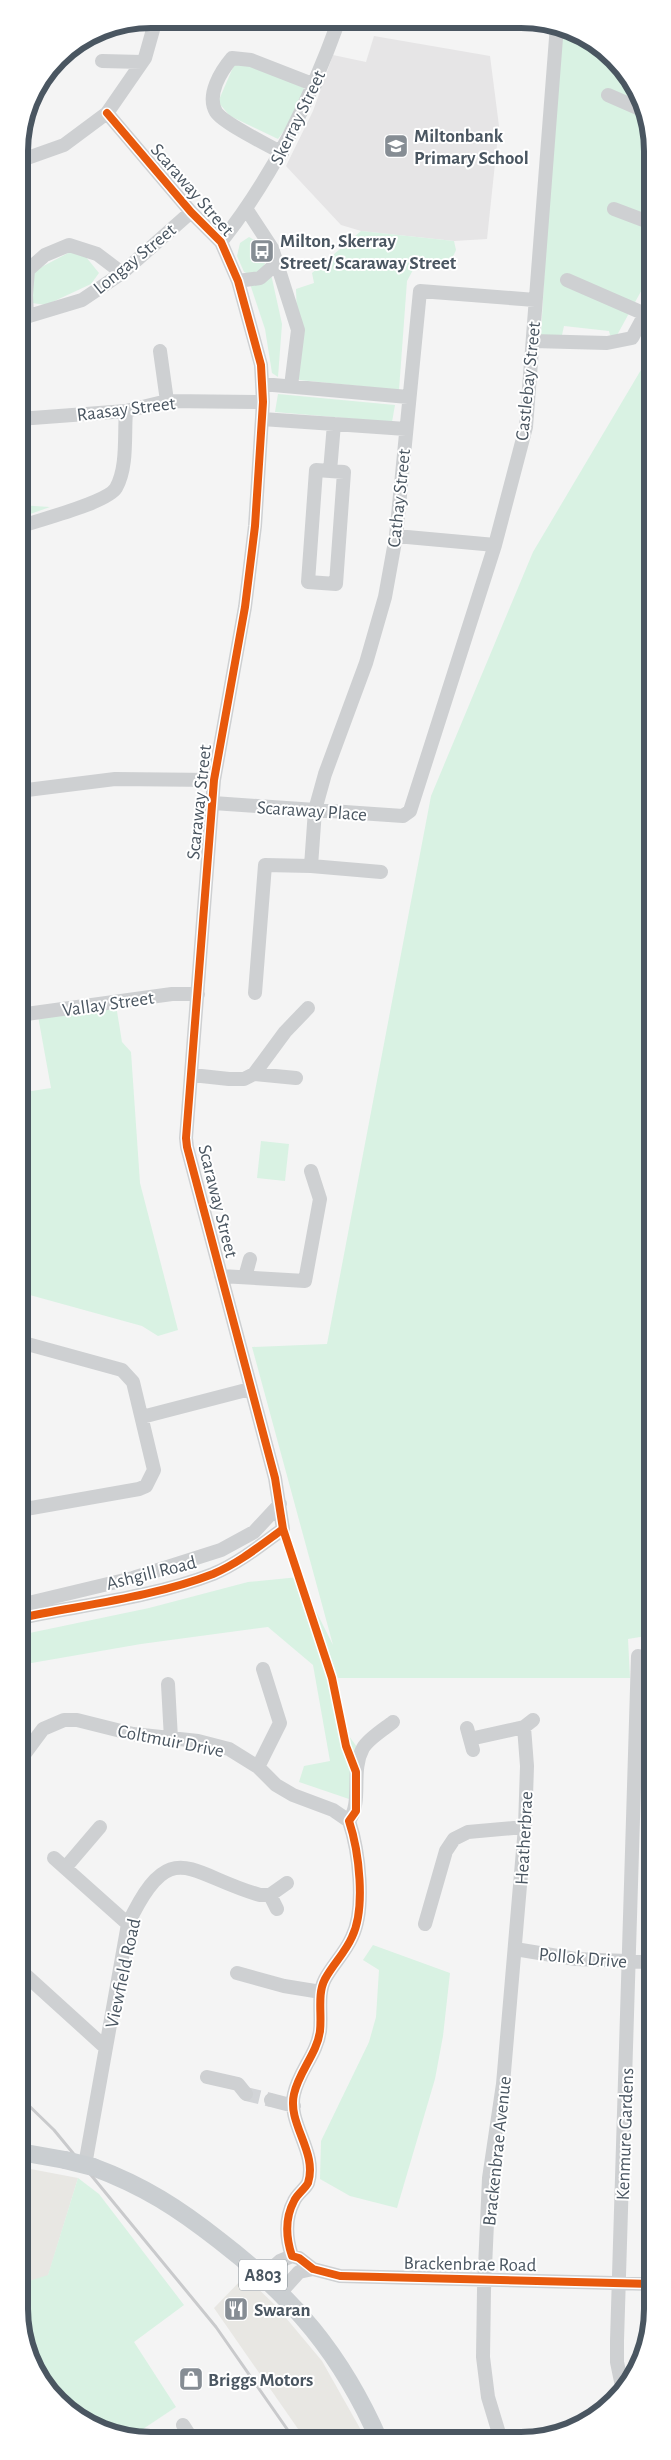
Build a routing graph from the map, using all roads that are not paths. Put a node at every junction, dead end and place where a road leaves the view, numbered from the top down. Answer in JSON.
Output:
{"nodes":[{"id":1,"x":153,"y":28,"type":"edge"},
{"id":2,"x":336,"y":28,"type":"edge"},
{"id":3,"x":556,"y":33,"type":"edge"},
{"id":4,"x":102,"y":61,"type":"dead end"},
{"id":5,"x":142,"y":62,"type":"junction"},
{"id":6,"x":315,"y":85,"type":"junction"},
{"id":7,"x":608,"y":96,"type":"dead end"},
{"id":8,"x":635,"y":106,"type":"edge"},
{"id":9,"x":107,"y":113,"type":"junction"},
{"id":10,"x":282,"y":153,"type":"junction"},
{"id":11,"x":28,"y":158,"type":"edge"},
{"id":12,"x":614,"y":208,"type":"dead end"},
{"id":13,"x":247,"y":210,"type":"junction"},
{"id":14,"x":191,"y":212,"type":"junction"},
{"id":15,"x":644,"y":220,"type":"edge"},
{"id":16,"x":221,"y":242,"type":"junction"},
{"id":17,"x":277,"y":263,"type":"junction"},
{"id":18,"x":28,"y":270,"type":"edge"},
{"id":19,"x":122,"y":273,"type":"junction"},
{"id":20,"x":566,"y":280,"type":"dead end"},
{"id":21,"x":238,"y":281,"type":"junction"},
{"id":22,"x":535,"y":300,"type":"junction"},
{"id":23,"x":644,"y":307,"type":"edge"},
{"id":24,"x":28,"y":316,"type":"edge"},
{"id":25,"x":644,"y":316,"type":"edge"},
{"id":26,"x":533,"y":341,"type":"junction"},
{"id":27,"x":160,"y":351,"type":"dead end"},
{"id":28,"x":262,"y":384,"type":"junction"},
{"id":29,"x":291,"y":386,"type":"junction"},
{"id":30,"x":408,"y":397,"type":"junction"},
{"id":31,"x":167,"y":401,"type":"junction"},
{"id":32,"x":263,"y":402,"type":"junction"},
{"id":33,"x":126,"y":411,"type":"junction"},
{"id":34,"x":28,"y":417,"type":"edge"},
{"id":35,"x":262,"y":419,"type":"junction"},
{"id":36,"x":334,"y":424,"type":"junction"},
{"id":37,"x":406,"y":429,"type":"junction"},
{"id":38,"x":330,"y":471,"type":"junction"},
{"id":39,"x":28,"y":524,"type":"edge"},
{"id":40,"x":396,"y":536,"type":"junction"},
{"id":41,"x":495,"y":545,"type":"junction"},
{"id":42,"x":214,"y":780,"type":"junction"},
{"id":43,"x":28,"y":790,"type":"edge"},
{"id":44,"x":213,"y":803,"type":"junction"},
{"id":45,"x":315,"y":810,"type":"junction"},
{"id":46,"x":410,"y":811,"type":"joint"},
{"id":47,"x":311,"y":866,"type":"junction"},
{"id":48,"x":380,"y":872,"type":"dead end"},
{"id":49,"x":255,"y":993,"type":"dead end"},
{"id":50,"x":198,"y":994,"type":"junction"},
{"id":51,"x":308,"y":1008,"type":"dead end"},
{"id":52,"x":28,"y":1014,"type":"edge"},
{"id":53,"x":192,"y":1074,"type":"junction"},
{"id":54,"x":254,"y":1074,"type":"junction"},
{"id":55,"x":296,"y":1078,"type":"dead end"},
{"id":56,"x":312,"y":1171,"type":"dead end"},
{"id":57,"x":250,"y":1259,"type":"dead end"},
{"id":58,"x":221,"y":1276,"type":"junction"},
{"id":59,"x":245,"y":1277,"type":"junction"},
{"id":60,"x":28,"y":1344,"type":"edge"},
{"id":61,"x":250,"y":1390,"type":"junction"},
{"id":62,"x":142,"y":1417,"type":"junction"},
{"id":63,"x":280,"y":1504,"type":"junction"},
{"id":64,"x":28,"y":1509,"type":"edge"},
{"id":65,"x":28,"y":1603,"type":"edge"},
{"id":66,"x":28,"y":1616,"type":"edge"},
{"id":67,"x":638,"y":1656,"type":"dead end"},
{"id":68,"x":263,"y":1669,"type":"dead end"},
{"id":69,"x":168,"y":1684,"type":"dead end"},
{"id":70,"x":393,"y":1722,"type":"dead end"},
{"id":71,"x":171,"y":1739,"type":"junction"},
{"id":72,"x":470,"y":1739,"type":"dead end"},
{"id":73,"x":28,"y":1749,"type":"edge"},
{"id":74,"x":258,"y":1767,"type":"junction"},
{"id":75,"x":349,"y":1821,"type":"junction"},
{"id":76,"x":100,"y":1827,"type":"dead end"},
{"id":77,"x":525,"y":1827,"type":"junction"},
{"id":78,"x":54,"y":1858,"type":"dead end"},
{"id":79,"x":65,"y":1868,"type":"junction"},
{"id":80,"x":288,"y":1882,"type":"dead end"},
{"id":81,"x":270,"y":1894,"type":"junction"},
{"id":82,"x":278,"y":1909,"type":"dead end"},
{"id":83,"x":429,"y":1920,"type":"dead end"},
{"id":84,"x":128,"y":1924,"type":"junction"},
{"id":85,"x":515,"y":1950,"type":"junction"},
{"id":86,"x":630,"y":1962,"type":"junction"},
{"id":87,"x":643,"y":1962,"type":"edge"},
{"id":88,"x":237,"y":1973,"type":"dead end"},
{"id":89,"x":28,"y":1977,"type":"edge"},
{"id":90,"x":321,"y":1992,"type":"junction"},
{"id":91,"x":106,"y":2048,"type":"junction"},
{"id":92,"x":207,"y":2077,"type":"dead end"},
{"id":93,"x":246,"y":2094,"type":"tunnel mouth"},
{"id":94,"x":271,"y":2100,"type":"tunnel mouth"},
{"id":95,"x":294,"y":2106,"type":"junction"},
{"id":96,"x":28,"y":2153,"type":"edge"},
{"id":97,"x":88,"y":2164,"type":"junction"},
{"id":98,"x":292,"y":2256,"type":"junction"},
{"id":99,"x":313,"y":2269,"type":"junction"},
{"id":100,"x":264,"y":2275,"type":"junction"},
{"id":101,"x":485,"y":2279,"type":"junction"},
{"id":102,"x":619,"y":2283,"type":"junction"},
{"id":103,"x":643,"y":2284,"type":"edge"},
{"id":104,"x":281,"y":2292,"type":"junction"},
{"id":105,"x":621,"y":2381,"type":"edge"},
{"id":106,"x":183,"y":2425,"type":"dead end"},
{"id":107,"x":188,"y":2432,"type":"edge"},
{"id":108,"x":375,"y":2432,"type":"edge"},
{"id":109,"x":499,"y":2432,"type":"edge"}],
"edges":[{"from":1,"to":5,"type":"street"},
{"from":2,"to":6,"type":"street","name":"Skerray Street"},
{"from":3,"to":22,"type":"street","name":"Castlebay Street"},
{"from":4,"to":5,"type":"street"},
{"from":5,"to":9,"type":"street"},
{"from":6,"to":10,"type":"street","name":"Skerray Street"},
{"from":6,"to":10,"type":"street"},
{"from":7,"to":8,"type":"street"},
{"from":9,"to":11,"type":"street"},
{"from":9,"to":14,"type":"street","name":"Scaraway Street"},
{"from":10,"to":13,"type":"street","name":"Skerray Street"},
{"from":12,"to":15,"type":"street"},
{"from":13,"to":16,"type":"street","name":"Skerray Street"},
{"from":13,"to":17,"type":"street"},
{"from":14,"to":16,"type":"street","name":"Scaraway Street"},
{"from":14,"to":19,"type":"street","name":"Longay Street"},
{"from":16,"to":21,"type":"street","name":"Scaraway Street"},
{"from":17,"to":21,"type":"street"},
{"from":17,"to":29,"type":"street"},
{"from":18,"to":19,"type":"street"},
{"from":19,"to":24,"type":"street","name":"Longay Street"},
{"from":20,"to":23,"type":"street"},
{"from":21,"to":28,"type":"street","name":"Scaraway Street"},
{"from":22,"to":26,"type":"street","name":"Castlebay Street"},
{"from":22,"to":30,"type":"street","name":"Cathay Street"},
{"from":25,"to":26,"type":"street"},
{"from":26,"to":41,"type":"street","name":"Castlebay Street"},
{"from":27,"to":31,"type":"street"},
{"from":28,"to":29,"type":"street"},
{"from":28,"to":32,"type":"street","name":"Scaraway Street"},
{"from":29,"to":30,"type":"street"},
{"from":30,"to":37,"type":"street","name":"Cathay Street"},
{"from":31,"to":32,"type":"street","name":"Raasay Street"},
{"from":31,"to":33,"type":"street","name":"Raasay Street"},
{"from":32,"to":35,"type":"street","name":"Scaraway Street"},
{"from":33,"to":34,"type":"street","name":"Raasay Street"},
{"from":33,"to":39,"type":"street"},
{"from":35,"to":36,"type":"street"},
{"from":35,"to":42,"type":"street","name":"Scaraway Street"},
{"from":36,"to":37,"type":"street"},
{"from":36,"to":38,"type":"street"},
{"from":37,"to":40,"type":"street","name":"Cathay Street"},
{"from":38,"to":38,"type":"street"},
{"from":40,"to":41,"type":"street"},
{"from":40,"to":45,"type":"street","name":"Cathay Street"},
{"from":41,"to":46,"type":"street","name":"Castlebay Street"},
{"from":42,"to":43,"type":"street"},
{"from":42,"to":44,"type":"street","name":"Scaraway Street"},
{"from":44,"to":45,"type":"street","name":"Scaraway Place"},
{"from":44,"to":50,"type":"street","name":"Scaraway Street"},
{"from":45,"to":46,"type":"street","name":"Scaraway Place"},
{"from":45,"to":47,"type":"street","name":"Cathay Street"},
{"from":47,"to":48,"type":"street"},
{"from":47,"to":49,"type":"street"},
{"from":50,"to":52,"type":"street","name":"Vallay Street"},
{"from":50,"to":53,"type":"street","name":"Scaraway Street"},
{"from":51,"to":54,"type":"street"},
{"from":53,"to":54,"type":"street"},
{"from":53,"to":58,"type":"street","name":"Scaraway Street"},
{"from":54,"to":55,"type":"street"},
{"from":56,"to":59,"type":"street"},
{"from":57,"to":59,"type":"street"},
{"from":58,"to":59,"type":"street"},
{"from":58,"to":61,"type":"street","name":"Scaraway Street"},
{"from":60,"to":62,"type":"street"},
{"from":61,"to":62,"type":"street"},
{"from":61,"to":63,"type":"street","name":"Scaraway Street"},
{"from":62,"to":64,"type":"street"},
{"from":63,"to":65,"type":"street","name":"Ashgill Road"},
{"from":63,"to":66,"type":"street","name":"Ashgill Road"},
{"from":67,"to":86,"type":"street","name":"Kenmure Gardens"},
{"from":68,"to":74,"type":"street"},
{"from":69,"to":71,"type":"street"},
{"from":70,"to":75,"type":"street"},
{"from":71,"to":73,"type":"street","name":"Coltmuir Drive"},
{"from":71,"to":74,"type":"street","name":"Coltmuir Drive"},
{"from":72,"to":77,"type":"street","name":"Heatherbrae"},
{"from":74,"to":75,"type":"street","name":"Coltmuir Drive"},
{"from":75,"to":90,"type":"street"},
{"from":76,"to":79,"type":"street"},
{"from":77,"to":83,"type":"street"},
{"from":77,"to":85,"type":"street","name":"Heatherbrae"},
{"from":78,"to":79,"type":"street"},
{"from":79,"to":84,"type":"street"},
{"from":80,"to":81,"type":"street"},
{"from":81,"to":82,"type":"street"},
{"from":81,"to":84,"type":"street","name":"Viewfield Road"},
{"from":84,"to":91,"type":"street","name":"Viewfield Road"},
{"from":85,"to":86,"type":"street","name":"Pollok Drive"},
{"from":85,"to":101,"type":"street","name":"Brackenbrae Avenue"},
{"from":86,"to":87,"type":"street","name":"Pollok Drive"},
{"from":86,"to":102,"type":"street","name":"Kenmure Gardens"},
{"from":88,"to":90,"type":"street"},
{"from":89,"to":91,"type":"street"},
{"from":90,"to":95,"type":"street"},
{"from":91,"to":97,"type":"street","name":"Viewfield Road"},
{"from":92,"to":93,"type":"street"},
{"from":94,"to":95,"type":"street"},
{"from":95,"to":98,"type":"street"},
{"from":96,"to":97,"type":"main road","number":"A803","bridge":true},
{"from":97,"to":100,"type":"main road","number":"A803"},
{"from":98,"to":99,"type":"street","name":"Brackenbrae Road"},
{"from":98,"to":100,"type":"street"},
{"from":99,"to":101,"type":"street","name":"Brackenbrae Road"},
{"from":99,"to":104,"type":"street"},
{"from":100,"to":104,"type":"main road","number":"A803"},
{"from":101,"to":102,"type":"street","name":"Brackenbrae Road"},
{"from":101,"to":109,"type":"street","name":"Brackenbrae Avenue"},
{"from":102,"to":103,"type":"street","name":"Brackenbrae Road"},
{"from":102,"to":105,"type":"street","name":"Kenmure Gardens"},
{"from":104,"to":108,"type":"main road","number":"A803"},
{"from":106,"to":107,"type":"street"}]}
